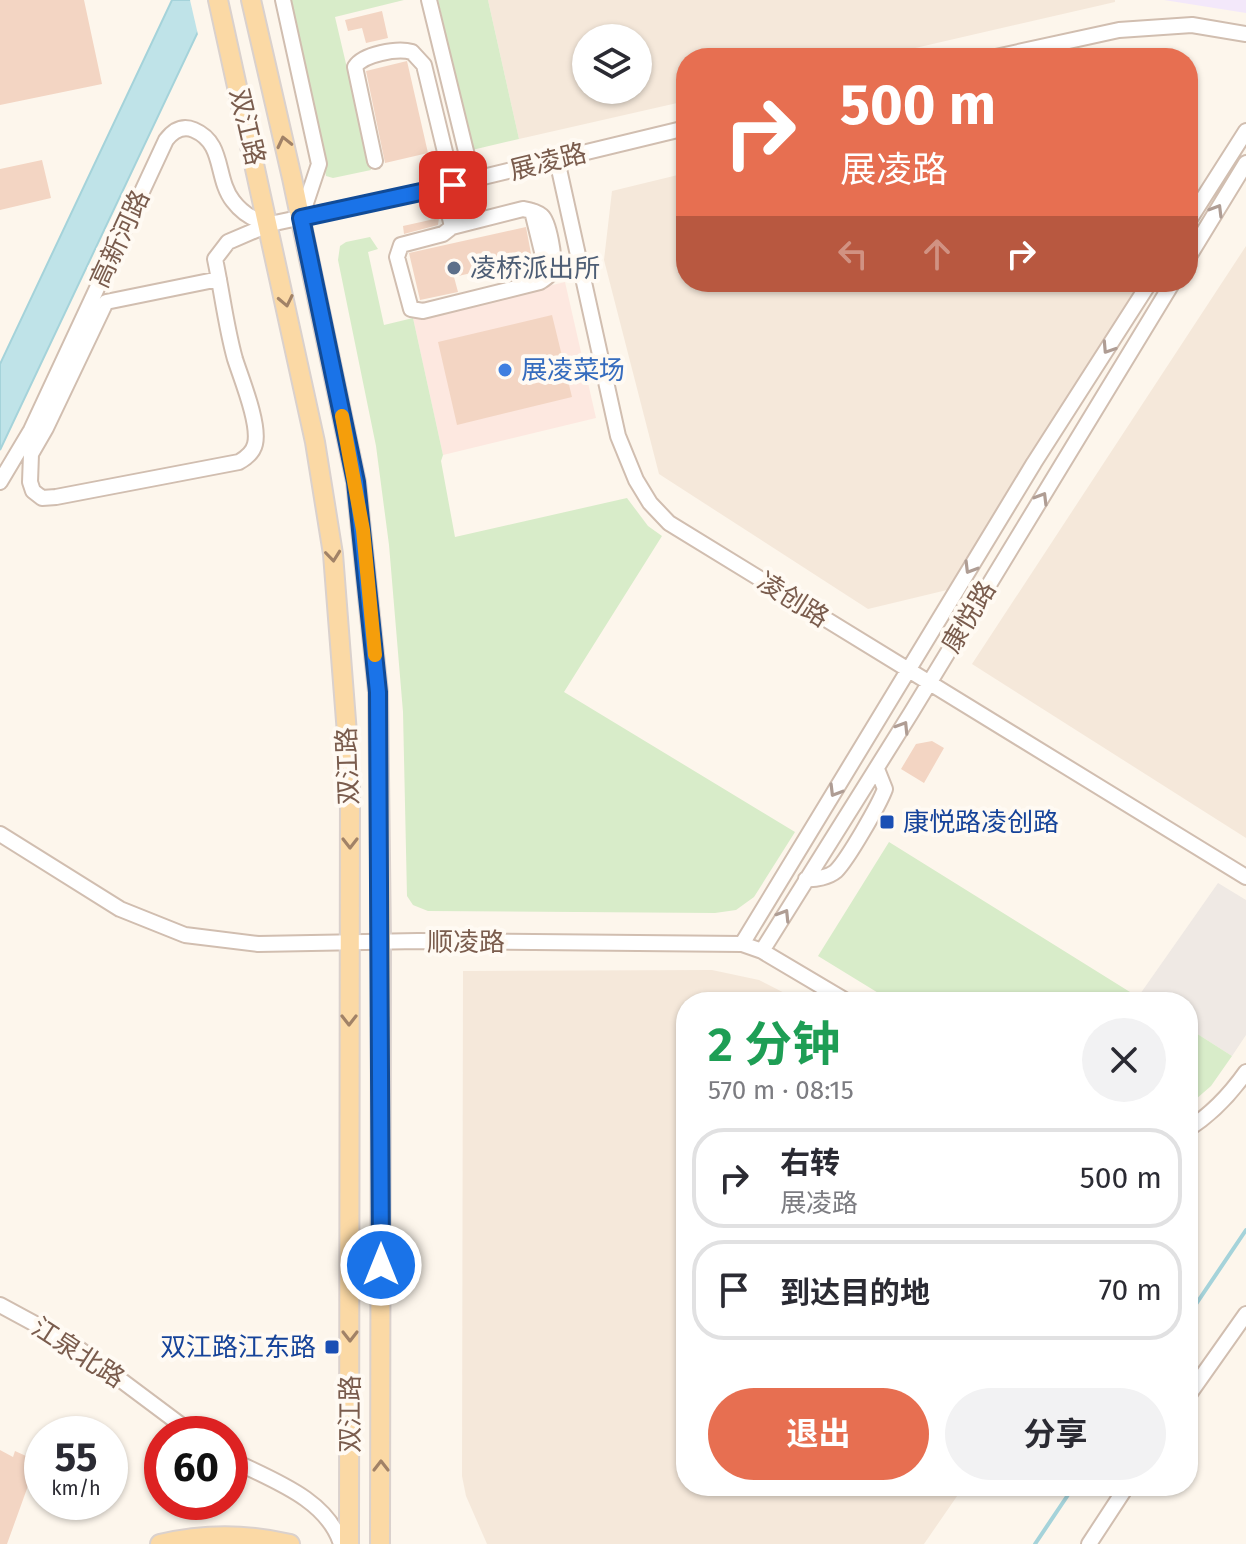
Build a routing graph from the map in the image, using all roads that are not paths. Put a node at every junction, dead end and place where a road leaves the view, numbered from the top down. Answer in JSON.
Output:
{"nodes":[{"id":1,"x":218,"y":0,"type":"edge"},
{"id":2,"x":251,"y":0,"type":"edge"},
{"id":3,"x":283,"y":0,"type":"edge"},
{"id":4,"x":429,"y":0,"type":"edge"},
{"id":5,"x":1246,"y":34,"type":"edge"},
{"id":6,"x":1037,"y":48,"type":"edge"},
{"id":7,"x":676,"y":130,"type":"edge"},
{"id":8,"x":1246,"y":131,"type":"edge"},
{"id":9,"x":557,"y":160,"type":"junction"},
{"id":10,"x":375,"y":161,"type":"dead end"},
{"id":11,"x":1246,"y":163,"type":"edge"},
{"id":12,"x":473,"y":180,"type":"junction"},
{"id":13,"x":448,"y":186,"type":"junction"},
{"id":14,"x":1198,"y":206,"type":"edge"},
{"id":15,"x":532,"y":211,"type":"junction"},
{"id":16,"x":301,"y":218,"type":"junction"},
{"id":17,"x":270,"y":224,"type":"junction"},
{"id":18,"x":452,"y":227,"type":"junction"},
{"id":19,"x":1198,"y":242,"type":"edge"},
{"id":20,"x":522,"y":274,"type":"dead end"},
{"id":21,"x":219,"y":279,"type":"junction"},
{"id":22,"x":1144,"y":292,"type":"edge"},
{"id":23,"x":1167,"y":292,"type":"edge"},
{"id":24,"x":0,"y":482,"type":"edge"},
{"id":25,"x":908,"y":672,"type":"junction"},
{"id":26,"x":929,"y":684,"type":"junction"},
{"id":27,"x":877,"y":769,"type":"junction"},
{"id":28,"x":0,"y":834,"type":"edge"},
{"id":29,"x":1246,"y":877,"type":"edge"},
{"id":30,"x":806,"y":879,"type":"junction"},
{"id":31,"x":349,"y":942,"type":"junction"},
{"id":32,"x":381,"y":942,"type":"junction"},
{"id":33,"x":742,"y":944,"type":"junction"},
{"id":34,"x":762,"y":951,"type":"junction"},
{"id":35,"x":831,"y":992,"type":"edge"},
{"id":36,"x":1246,"y":1072,"type":"edge"},
{"id":37,"x":1198,"y":1123,"type":"edge"},
{"id":38,"x":0,"y":1305,"type":"edge"},
{"id":39,"x":1246,"y":1314,"type":"edge"},
{"id":40,"x":1198,"y":1382,"type":"edge"},
{"id":41,"x":169,"y":1416,"type":"edge"},
{"id":42,"x":248,"y":1468,"type":"edge"},
{"id":43,"x":1120,"y":1496,"type":"edge"},
{"id":44,"x":160,"y":1544,"type":"edge"},
{"id":45,"x":290,"y":1544,"type":"edge"},
{"id":46,"x":341,"y":1544,"type":"edge"},
{"id":47,"x":349,"y":1544,"type":"edge"},
{"id":48,"x":380,"y":1544,"type":"edge"},
{"id":49,"x":1089,"y":1544,"type":"edge"}],
"edges":[{"from":1,"to":17,"type":"main road","name":"双江路"},
{"from":16,"to":2,"type":"main road","name":"双江路","one_way":true},
{"from":3,"to":16,"type":"street"},
{"from":4,"to":12,"type":"street"},
{"from":5,"to":6,"type":"street"},
{"from":7,"to":9,"type":"street","name":"展凌路"},
{"from":8,"to":14,"type":"street"},
{"from":9,"to":12,"type":"street","name":"展凌路"},
{"from":9,"to":25,"type":"street","name":"凌创路"},
{"from":10,"to":13,"type":"street"},
{"from":19,"to":11,"type":"street","one_way":true},
{"from":12,"to":13,"type":"street","name":"展凌路"},
{"from":13,"to":16,"type":"street","name":"展凌路"},
{"from":13,"to":18,"type":"street"},
{"from":15,"to":18,"type":"street"},
{"from":15,"to":18,"type":"street"},
{"from":15,"to":20,"type":"street"},
{"from":16,"to":17,"type":"street","name":"展凌路"},
{"from":16,"to":32,"type":"main road","name":"双江路"},
{"from":17,"to":21,"type":"street","name":"展凌路"},
{"from":17,"to":24,"type":"street","name":"高新河路"},
{"from":17,"to":31,"type":"main road","name":"双江路","one_way":true},
{"from":21,"to":21,"type":"street"},
{"from":22,"to":25,"type":"street","name":"康悦路","one_way":true},
{"from":26,"to":23,"type":"street","name":"康悦路","one_way":true},
{"from":25,"to":26,"type":"street","name":"凌创路"},
{"from":25,"to":33,"type":"street","name":"康悦路","one_way":true},
{"from":27,"to":26,"type":"street","name":"康悦路","one_way":true},
{"from":26,"to":29,"type":"street","name":"凌创路"},
{"from":27,"to":30,"type":"street","name":"康悦路"},
{"from":27,"to":30,"type":"street"},
{"from":28,"to":31,"type":"street","name":"顺凌路"},
{"from":34,"to":30,"type":"street","name":"康悦路","one_way":true},
{"from":31,"to":32,"type":"street","name":"顺凌路"},
{"from":31,"to":47,"type":"main road","name":"双江路","one_way":true},
{"from":32,"to":33,"type":"street","name":"顺凌路"},
{"from":48,"to":32,"type":"main road","name":"双江路","one_way":true},
{"from":33,"to":34,"type":"street","name":"顺凌路"},
{"from":34,"to":35,"type":"street","name":"顺凌路"},
{"from":36,"to":37,"type":"street"},
{"from":38,"to":41,"type":"street","name":"江泉北路"},
{"from":39,"to":40,"type":"street"},
{"from":42,"to":46,"type":"street"},
{"from":43,"to":49,"type":"street"},
{"from":44,"to":45,"type":"main road"}]}
